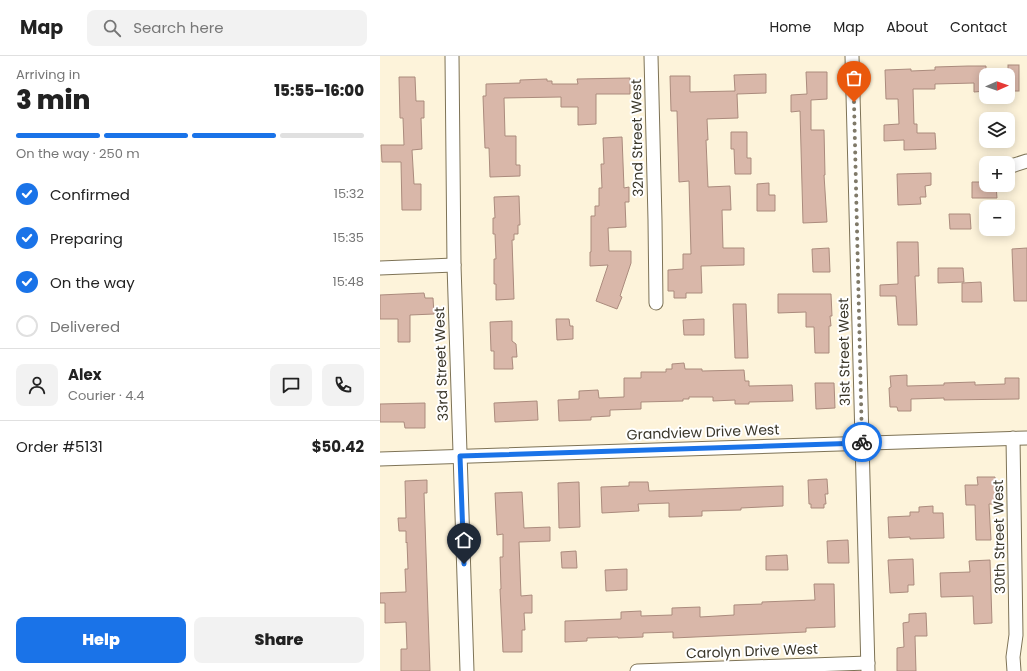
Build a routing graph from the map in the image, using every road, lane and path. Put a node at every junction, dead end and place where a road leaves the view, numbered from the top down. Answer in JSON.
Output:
{"nodes":[{"id":1,"x":452,"y":56,"type":"edge"},
{"id":2,"x":651,"y":56,"type":"edge"},
{"id":3,"x":852,"y":56,"type":"edge"},
{"id":4,"x":1027,"y":161,"type":"edge"},
{"id":5,"x":1015,"y":165,"type":"edge"},
{"id":6,"x":454,"y":265,"type":"junction"},
{"id":7,"x":380,"y":268,"type":"edge"},
{"id":8,"x":656,"y":303,"type":"dead end"},
{"id":9,"x":1013,"y":438,"type":"junction"},
{"id":10,"x":1027,"y":438,"type":"edge"},
{"id":11,"x":862,"y":443,"type":"junction"},
{"id":12,"x":460,"y":456,"type":"junction"},
{"id":13,"x":380,"y":459,"type":"edge"},
{"id":14,"x":868,"y":667,"type":"edge"},
{"id":15,"x":467,"y":671,"type":"edge"},
{"id":16,"x":637,"y":671,"type":"edge"},
{"id":17,"x":1014,"y":671,"type":"edge"}],
"edges":[{"from":1,"to":6,"type":"street","name":"33rd Street West"},
{"from":2,"to":8,"type":"street","name":"32nd Street West"},
{"from":3,"to":11,"type":"street","name":"31st Street West"},
{"from":4,"to":5,"type":"street"},
{"from":6,"to":7,"type":"street"},
{"from":6,"to":12,"type":"street","name":"33rd Street West"},
{"from":9,"to":10,"type":"street","name":"Grandview Drive West"},
{"from":9,"to":11,"type":"street","name":"Grandview Drive West"},
{"from":9,"to":17,"type":"street","name":"30th Street West"},
{"from":11,"to":12,"type":"street","name":"Grandview Drive West"},
{"from":11,"to":14,"type":"street","name":"31st Street West"},
{"from":12,"to":13,"type":"street","name":"Grandview Drive West"},
{"from":12,"to":15,"type":"street","name":"33rd Street West"},
{"from":14,"to":16,"type":"street","name":"Carolyn Drive West"}]}
